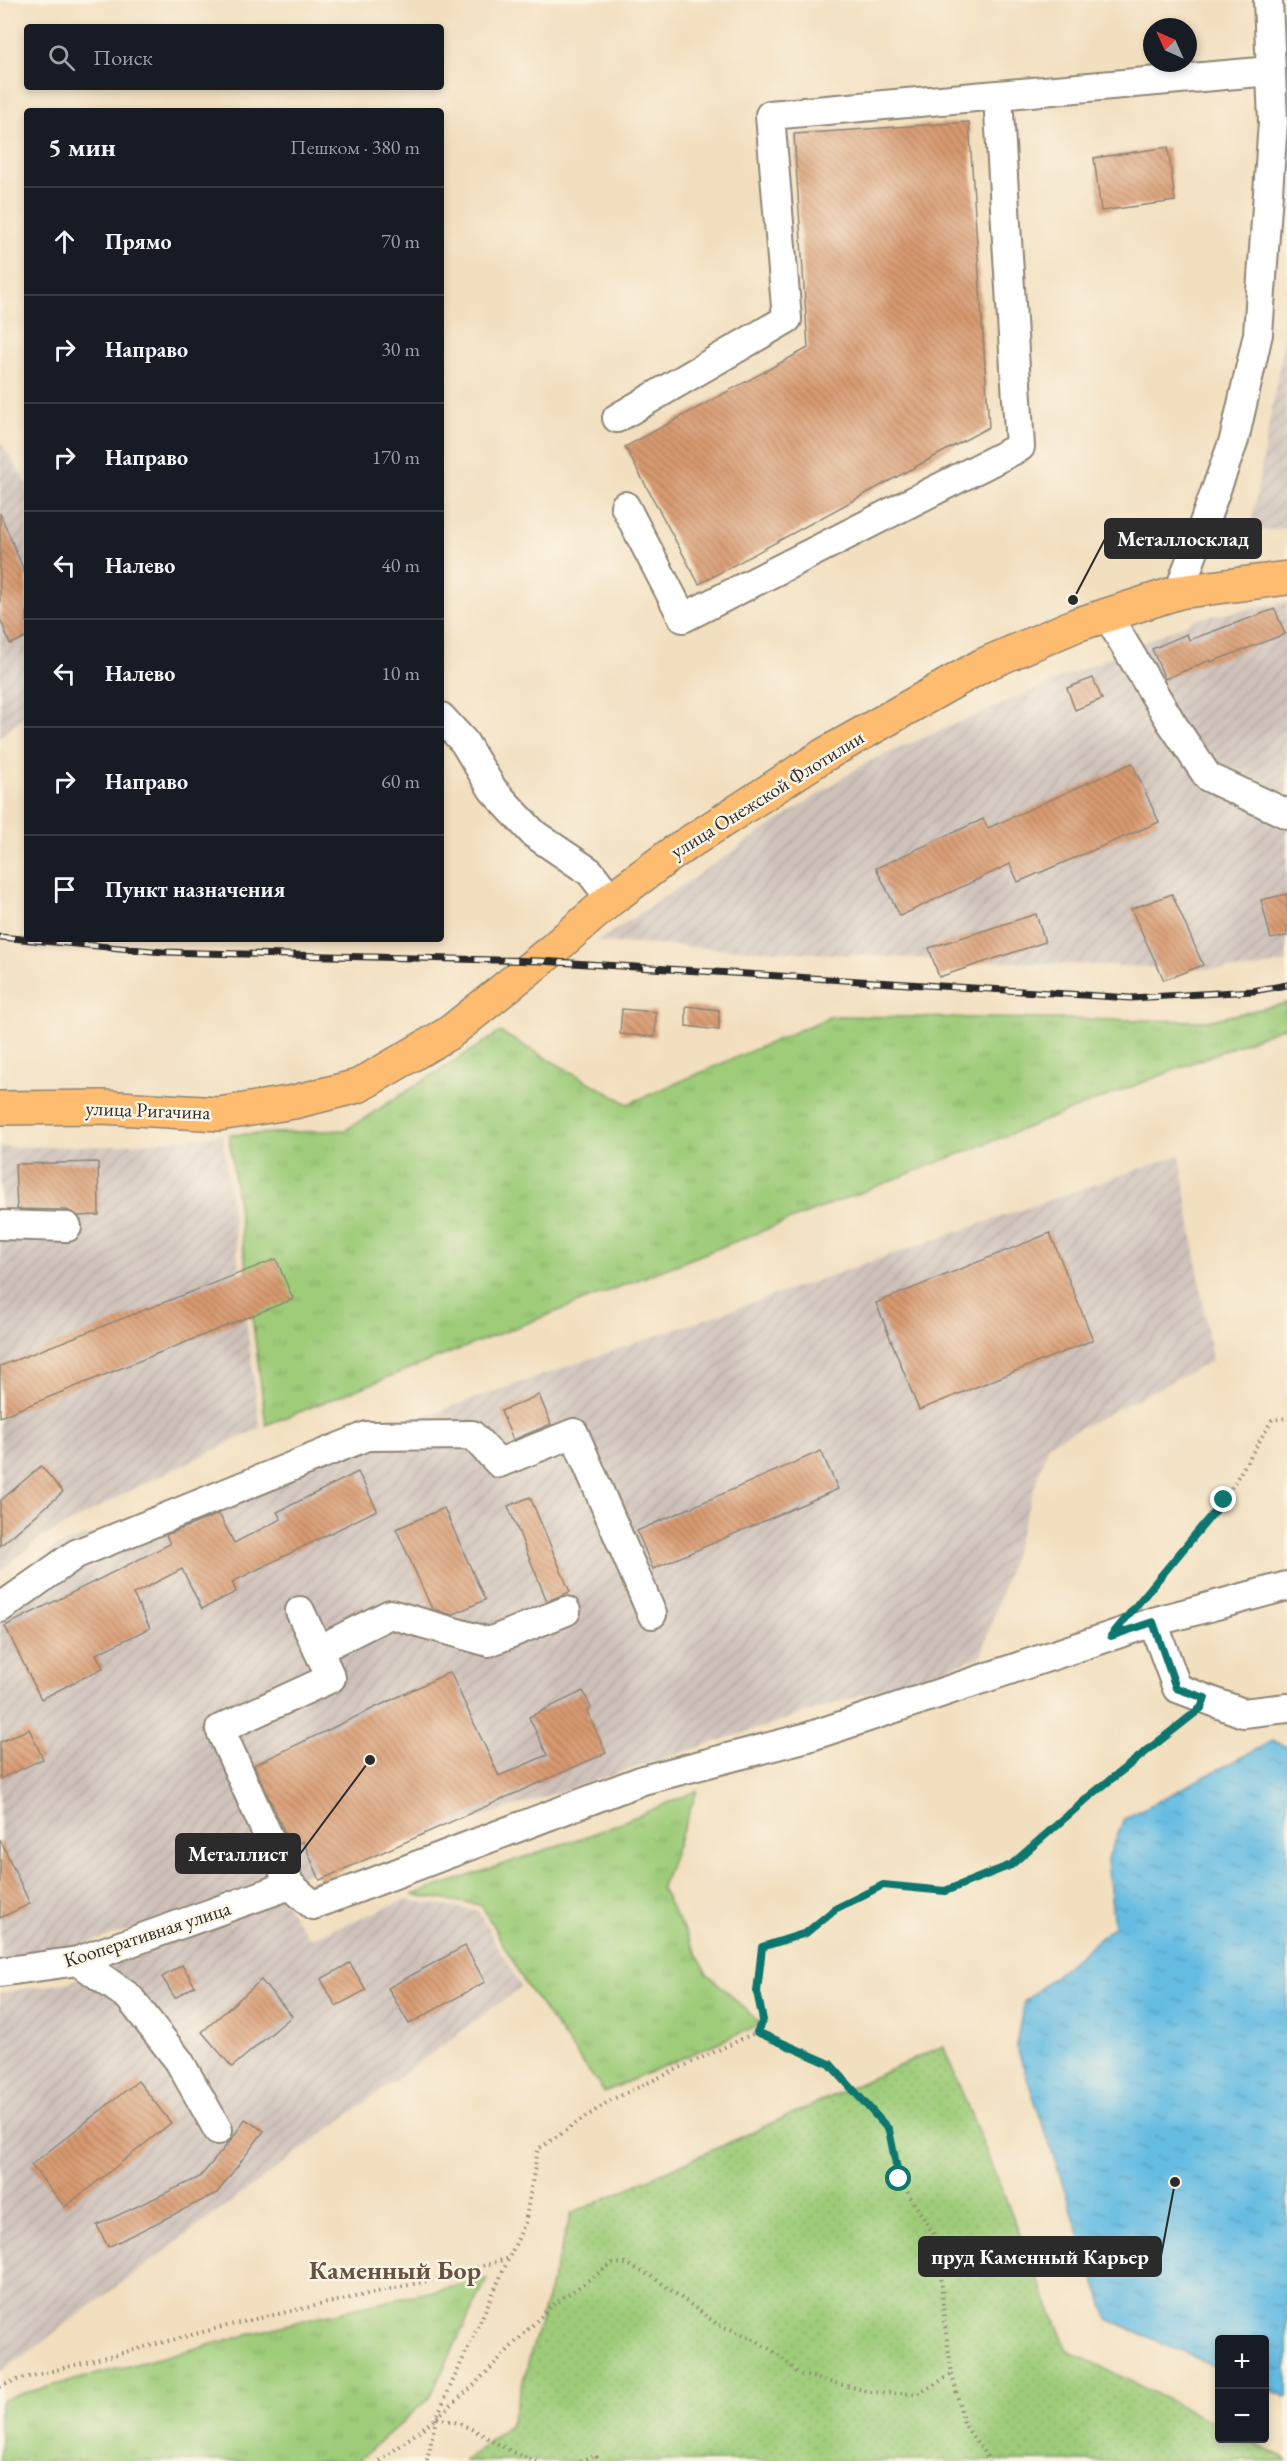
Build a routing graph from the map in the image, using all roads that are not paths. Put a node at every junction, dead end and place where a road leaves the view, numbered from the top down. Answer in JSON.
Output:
{"nodes":[{"id":1,"x":1268,"y":0,"type":"edge"},
{"id":2,"x":1271,"y":71,"type":"junction"},
{"id":3,"x":998,"y":97,"type":"junction"},
{"id":4,"x":617,"y":418,"type":"dead end"},
{"id":5,"x":625,"y":506,"type":"dead end"},
{"id":6,"x":1287,"y":578,"type":"edge"},
{"id":7,"x":1179,"y":592,"type":"junction"},
{"id":8,"x":1107,"y":615,"type":"junction"},
{"id":9,"x":444,"y":720,"type":"edge"},
{"id":10,"x":1287,"y":814,"type":"edge"},
{"id":11,"x":611,"y":899,"type":"junction"},
{"id":12,"x":0,"y":1108,"type":"edge"},
{"id":13,"x":0,"y":1225,"type":"edge"},
{"id":14,"x":67,"y":1227,"type":"dead end"},
{"id":15,"x":1287,"y":1586,"type":"edge"},
{"id":16,"x":0,"y":1608,"type":"edge"},
{"id":17,"x":300,"y":1611,"type":"dead end"},
{"id":18,"x":566,"y":1611,"type":"dead end"},
{"id":19,"x":652,"y":1614,"type":"dead end"},
{"id":20,"x":1153,"y":1622,"type":"junction"},
{"id":21,"x":318,"y":1650,"type":"junction"},
{"id":22,"x":1287,"y":1708,"type":"edge"},
{"id":23,"x":290,"y":1885,"type":"junction"},
{"id":24,"x":78,"y":1961,"type":"junction"},
{"id":25,"x":0,"y":1972,"type":"edge"},
{"id":26,"x":218,"y":2130,"type":"dead end"}],
"edges":[{"from":1,"to":2,"type":"street"},
{"from":2,"to":3,"type":"street"},
{"from":2,"to":7,"type":"street"},
{"from":3,"to":4,"type":"street"},
{"from":3,"to":5,"type":"street"},
{"from":6,"to":7,"type":"main road"},
{"from":7,"to":8,"type":"street"},
{"from":8,"to":10,"type":"street"},
{"from":8,"to":11,"type":"street"},
{"from":9,"to":11,"type":"street"},
{"from":11,"to":12,"type":"main road","name":"улица Ригачина"},
{"from":13,"to":14,"type":"street"},
{"from":15,"to":20,"type":"street"},
{"from":16,"to":19,"type":"street"},
{"from":17,"to":21,"type":"street"},
{"from":18,"to":21,"type":"street"},
{"from":20,"to":22,"type":"street"},
{"from":20,"to":23,"type":"street"},
{"from":21,"to":23,"type":"street"},
{"from":23,"to":24,"type":"street","name":"Кооперативная улица"},
{"from":24,"to":25,"type":"street","name":"Кооперативная улица"},
{"from":24,"to":26,"type":"street"}]}
